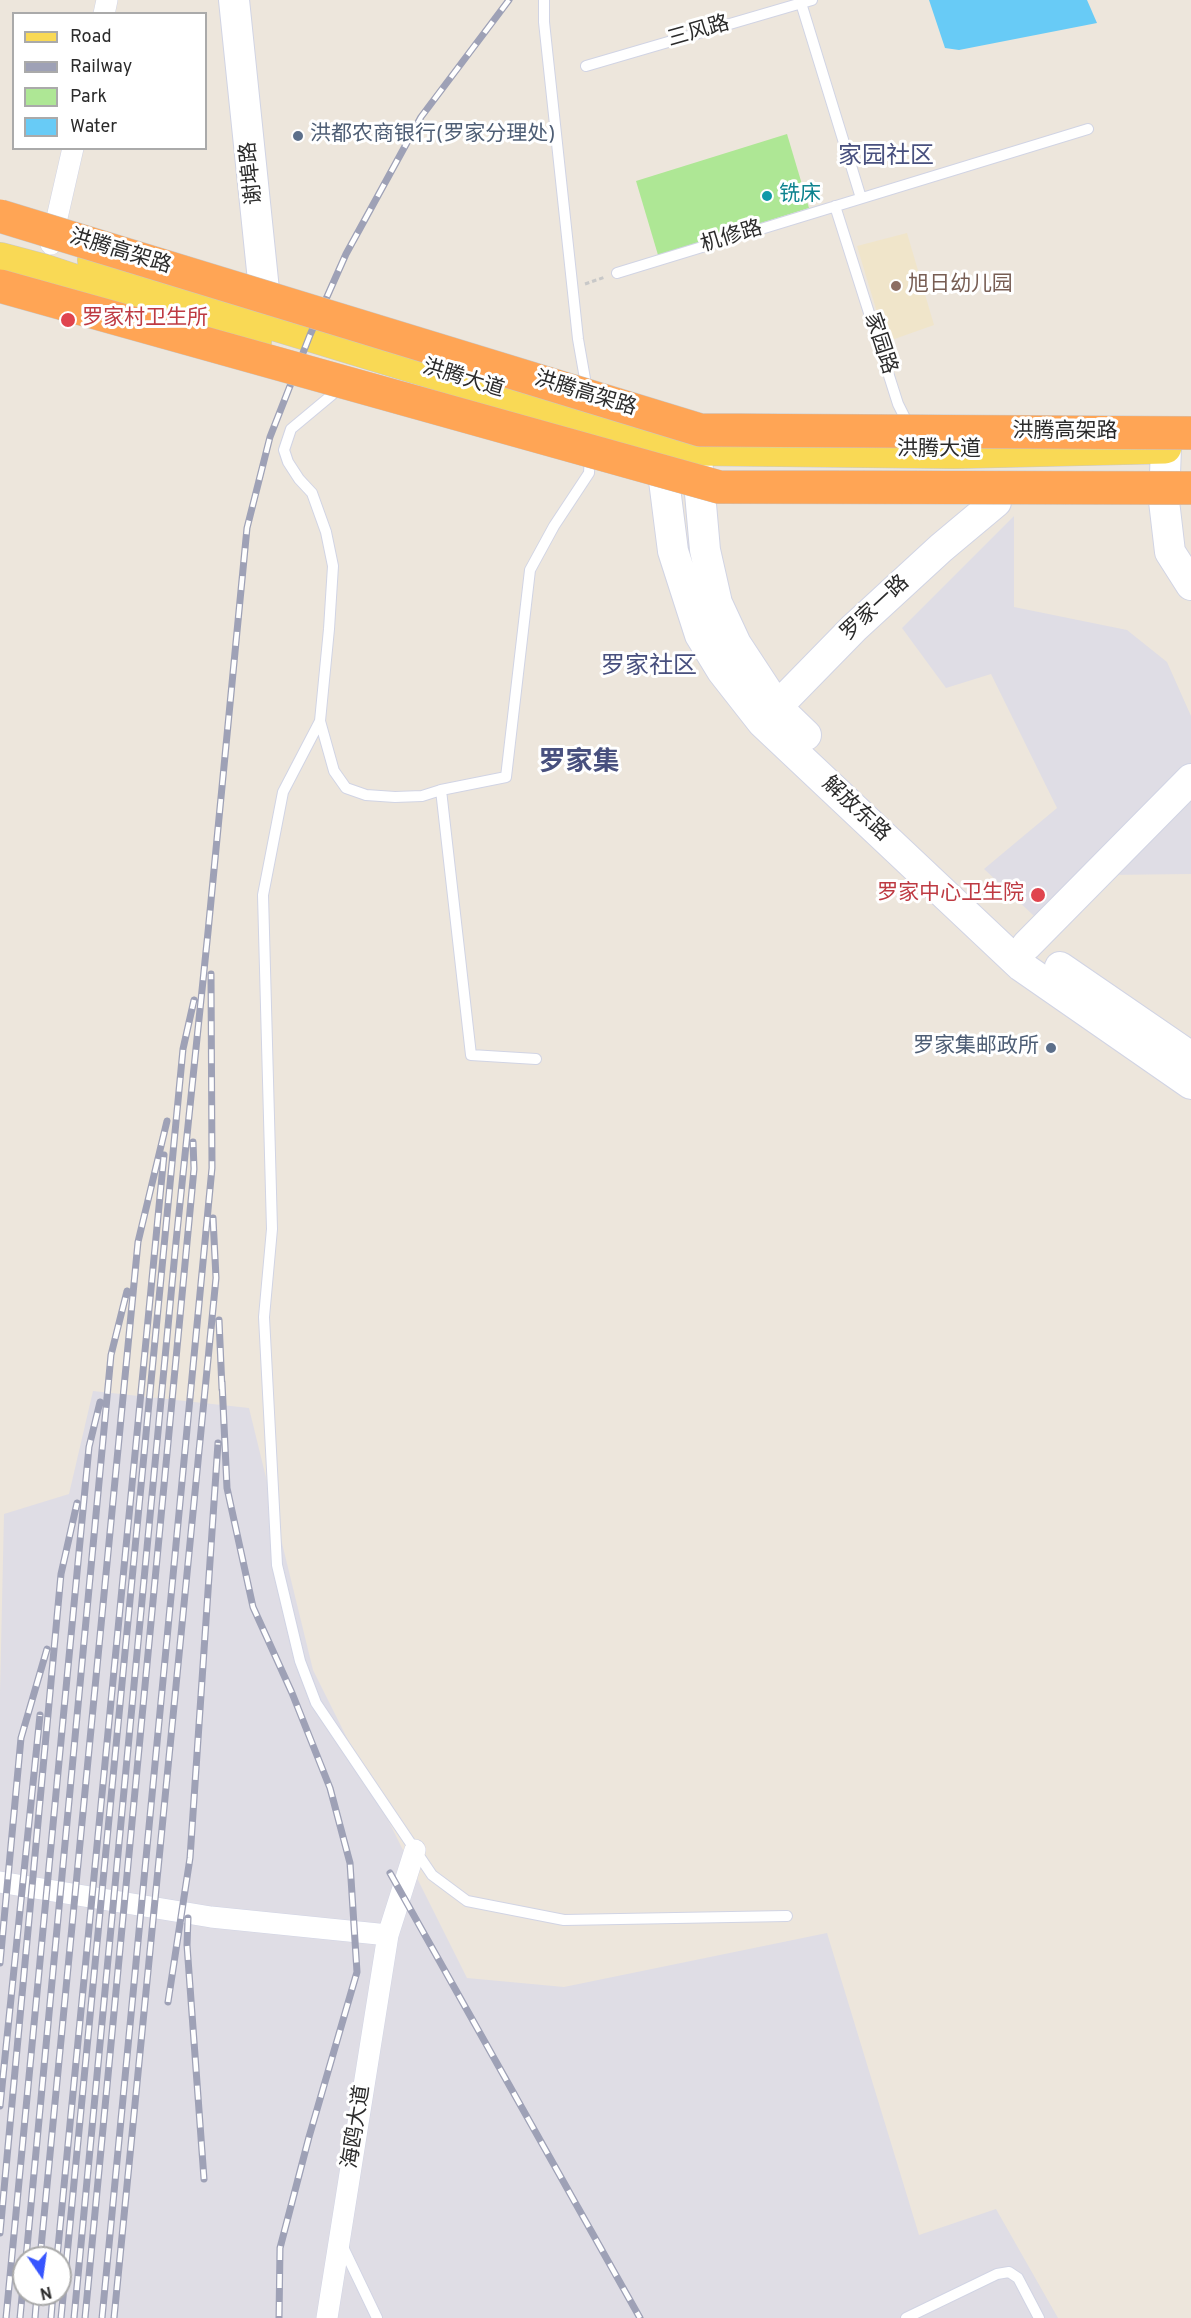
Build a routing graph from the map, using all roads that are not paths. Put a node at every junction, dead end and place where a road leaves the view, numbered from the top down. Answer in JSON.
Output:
{"nodes":[{"id":1,"x":234,"y":0,"type":"edge"},
{"id":2,"x":544,"y":0,"type":"edge"},
{"id":3,"x":806,"y":2,"type":"edge"},
{"id":4,"x":586,"y":66,"type":"dead end"},
{"id":5,"x":1088,"y":129,"type":"dead end"},
{"id":6,"x":73,"y":150,"type":"edge"},
{"id":7,"x":861,"y":198,"type":"junction"},
{"id":8,"x":835,"y":206,"type":"junction"},
{"id":9,"x":0,"y":216,"type":"edge"},
{"id":10,"x":0,"y":230,"type":"edge"},
{"id":11,"x":51,"y":244,"type":"junction"},
{"id":12,"x":0,"y":259,"type":"edge"},
{"id":13,"x":617,"y":273,"type":"road end"},
{"id":14,"x":0,"y":286,"type":"edge"},
{"id":15,"x":268,"y":334,"type":"junction"},
{"id":16,"x":339,"y":389,"type":"dead end"},
{"id":17,"x":591,"y":430,"type":"junction"},
{"id":18,"x":1183,"y":443,"type":"edge"},
{"id":19,"x":660,"y":451,"type":"junction"},
{"id":20,"x":955,"y":452,"type":"junction"},
{"id":21,"x":697,"y":460,"type":"junction"},
{"id":22,"x":1182,"y":496,"type":"edge"},
{"id":23,"x":996,"y":502,"type":"junction"},
{"id":24,"x":1191,"y":585,"type":"edge"},
{"id":25,"x":770,"y":715,"type":"junction"},
{"id":26,"x":320,"y":721,"type":"junction"},
{"id":27,"x":1191,"y":779,"type":"edge"},
{"id":28,"x":441,"y":790,"type":"junction"},
{"id":29,"x":1027,"y":945,"type":"junction"},
{"id":30,"x":1191,"y":1057,"type":"edge"},
{"id":31,"x":536,"y":1059,"type":"dead end"},
{"id":32,"x":1191,"y":1084,"type":"edge"},
{"id":33,"x":415,"y":1850,"type":"junction"},
{"id":34,"x":0,"y":1882,"type":"edge"},
{"id":35,"x":787,"y":1916,"type":"dead end"},
{"id":36,"x":388,"y":1935,"type":"junction"},
{"id":37,"x":340,"y":2240,"type":"junction"},
{"id":38,"x":327,"y":2318,"type":"edge"},
{"id":39,"x":377,"y":2318,"type":"edge"},
{"id":40,"x":906,"y":2318,"type":"edge"},
{"id":41,"x":1039,"y":2318,"type":"edge"}],
"edges":[{"from":1,"to":15,"type":"main road","name":"谢埠路"},
{"from":2,"to":17,"type":"lane"},
{"from":3,"to":4,"type":"lane","name":"三风路"},
{"from":3,"to":7,"type":"lane"},
{"from":5,"to":7,"type":"lane","name":"机修路"},
{"from":6,"to":11,"type":"street"},
{"from":7,"to":8,"type":"lane","name":"机修路"},
{"from":8,"to":13,"type":"lane","name":"机修路"},
{"from":8,"to":20,"type":"lane","name":"家园路"},
{"from":9,"to":18,"type":"highway","name":"洪腾高架路","bridge":true},
{"from":10,"to":11,"type":"main road","name":"洪腾大道"},
{"from":11,"to":15,"type":"main road","name":"洪腾大道"},
{"from":12,"to":15,"type":"main road","name":"洪腾大道"},
{"from":14,"to":22,"type":"highway","bridge":true},
{"from":15,"to":17,"type":"main road","name":"洪腾大道"},
{"from":16,"to":26,"type":"lane"},
{"from":17,"to":19,"type":"main road","name":"洪腾大道"},
{"from":17,"to":28,"type":"lane"},
{"from":18,"to":20,"type":"main road","name":"洪腾大道"},
{"from":18,"to":22,"type":"main road"},
{"from":19,"to":21,"type":"main road","name":"洪腾大道"},
{"from":19,"to":25,"type":"main road","name":"解放东路"},
{"from":20,"to":21,"type":"main road","name":"洪腾大道"},
{"from":21,"to":23,"type":"main road","name":"洪腾大道"},
{"from":21,"to":25,"type":"main road","name":"解放东路"},
{"from":22,"to":23,"type":"main road","name":"洪腾大道"},
{"from":22,"to":24,"type":"main road"},
{"from":23,"to":25,"type":"main road","name":"罗家一路"},
{"from":25,"to":29,"type":"main road","name":"解放东路"},
{"from":25,"to":32,"type":"main road","name":"解放东路"},
{"from":26,"to":28,"type":"lane"},
{"from":26,"to":33,"type":"lane"},
{"from":27,"to":29,"type":"main road"},
{"from":28,"to":31,"type":"lane"},
{"from":29,"to":30,"type":"main road","name":"解放东路"},
{"from":33,"to":35,"type":"lane"},
{"from":33,"to":36,"type":"street","name":"海鸥大道"},
{"from":34,"to":36,"type":"street"},
{"from":36,"to":37,"type":"street","name":"海鸥大道"},
{"from":37,"to":38,"type":"street","name":"海鸥大道"},
{"from":37,"to":39,"type":"lane"},
{"from":40,"to":41,"type":"lane"}]}
